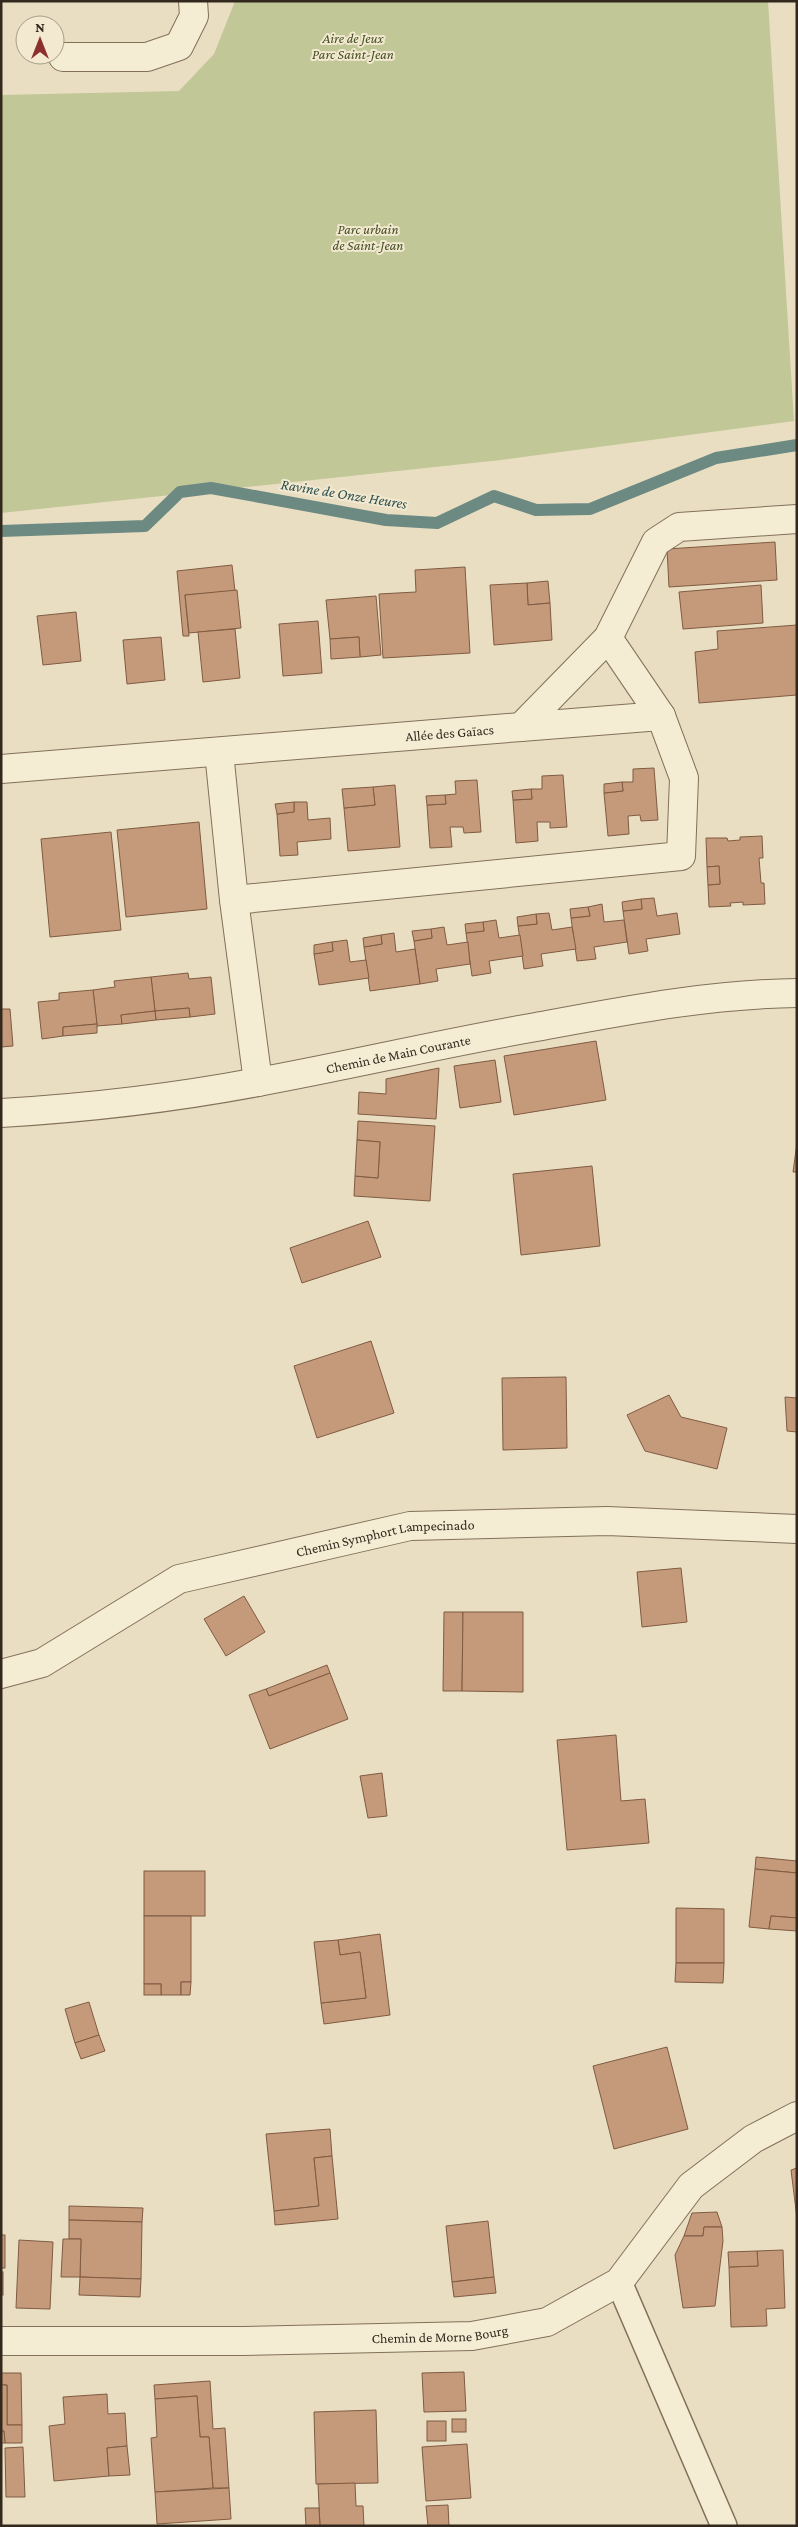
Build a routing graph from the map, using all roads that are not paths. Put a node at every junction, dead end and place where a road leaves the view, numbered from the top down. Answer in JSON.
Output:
{"nodes":[{"id":1,"x":193,"y":1,"type":"edge"},
{"id":2,"x":65,"y":57,"type":"edge"},
{"id":3,"x":797,"y":519,"type":"edge"},
{"id":4,"x":608,"y":638,"type":"junction"},
{"id":5,"x":661,"y":716,"type":"junction"},
{"id":6,"x":521,"y":727,"type":"junction"},
{"id":7,"x":219,"y":752,"type":"junction"},
{"id":8,"x":1,"y":769,"type":"edge"},
{"id":9,"x":234,"y":900,"type":"junction"},
{"id":10,"x":797,"y":993,"type":"edge"},
{"id":11,"x":258,"y":1082,"type":"junction"},
{"id":12,"x":1,"y":1113,"type":"edge"},
{"id":13,"x":797,"y":1529,"type":"edge"},
{"id":14,"x":1,"y":1674,"type":"edge"},
{"id":15,"x":797,"y":2116,"type":"edge"},
{"id":16,"x":619,"y":2282,"type":"junction"},
{"id":17,"x":1,"y":2341,"type":"edge"},
{"id":18,"x":724,"y":2526,"type":"edge"}],
"edges":[{"from":1,"to":2,"type":"street"},
{"from":3,"to":4,"type":"street"},
{"from":4,"to":5,"type":"street"},
{"from":4,"to":6,"type":"street"},
{"from":5,"to":6,"type":"street","name":"Allée des Gaïacs"},
{"from":5,"to":9,"type":"street"},
{"from":6,"to":7,"type":"street","name":"Allée des Gaïacs"},
{"from":7,"to":8,"type":"street","name":"Allée des Gaïacs"},
{"from":7,"to":9,"type":"street"},
{"from":9,"to":11,"type":"street"},
{"from":10,"to":11,"type":"street","name":"Chemin de Main Courante"},
{"from":11,"to":12,"type":"street","name":"Chemin de Main Courante"},
{"from":13,"to":14,"type":"street","name":"Chemin Symphort Lampecinado"},
{"from":15,"to":16,"type":"street","name":"Chemin de Morne Bourg"},
{"from":16,"to":17,"type":"street","name":"Chemin de Morne Bourg"},
{"from":16,"to":18,"type":"lane"}]}
